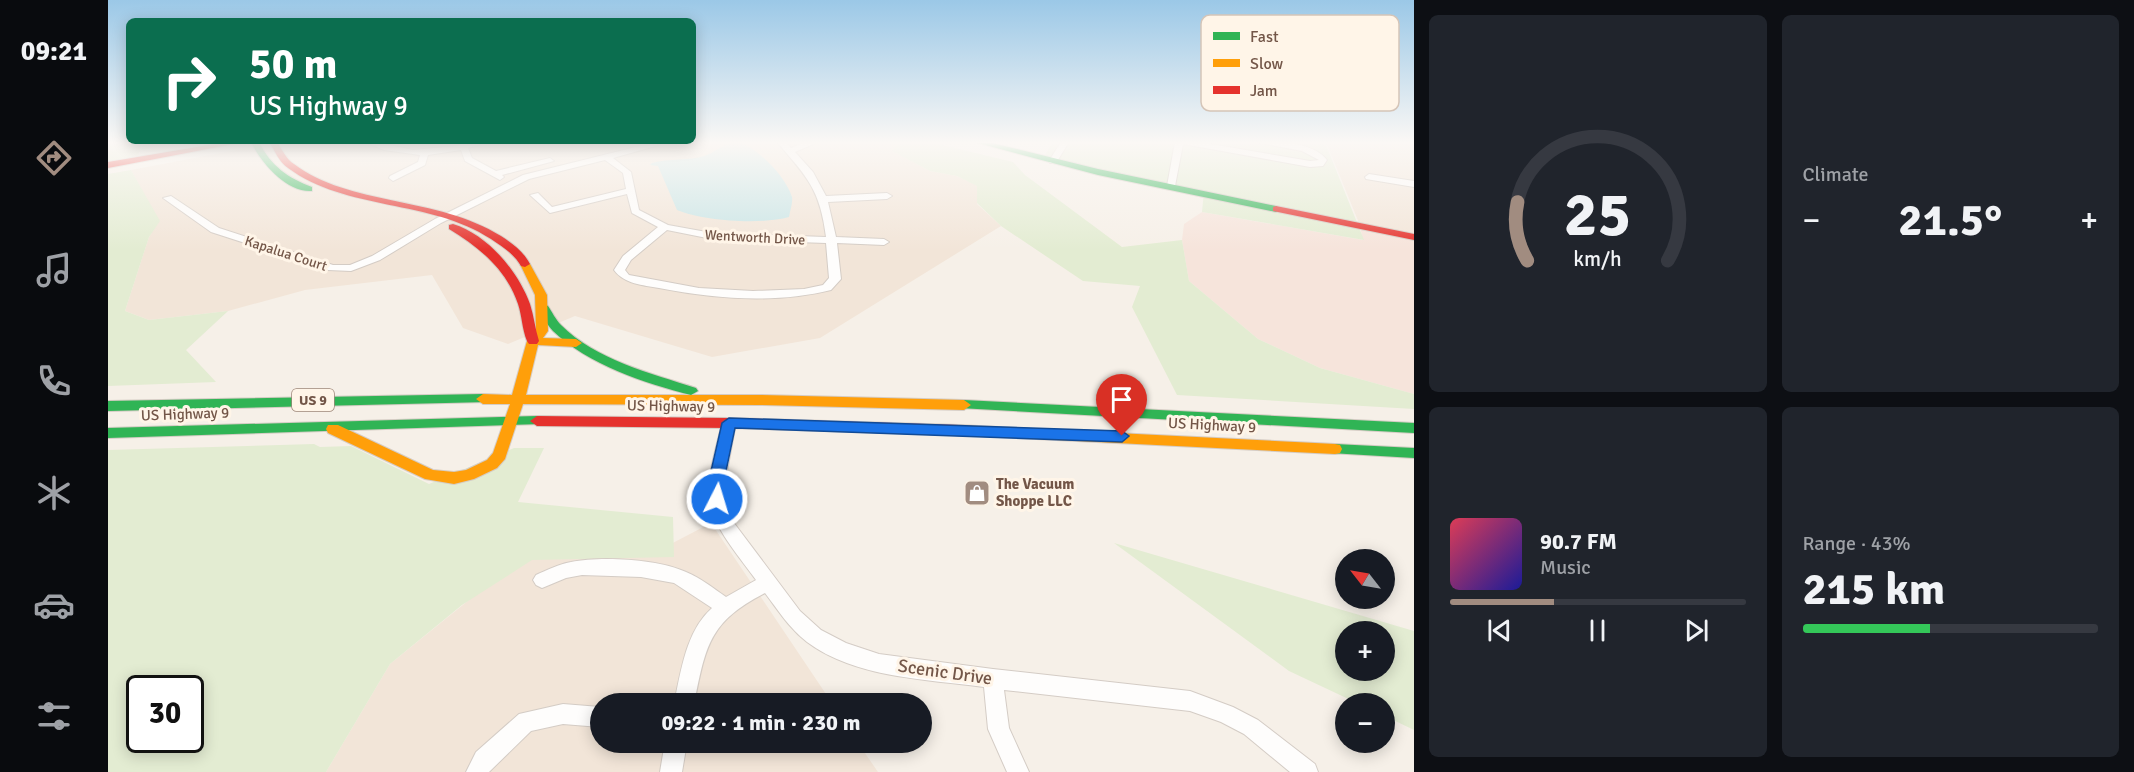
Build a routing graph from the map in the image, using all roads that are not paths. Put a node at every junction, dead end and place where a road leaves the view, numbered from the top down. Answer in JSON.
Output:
{"nodes":[{"id":1,"x":285,"y":178,"type":"edge"},
{"id":2,"x":311,"y":178,"type":"edge"},
{"id":3,"x":501,"y":178,"type":"edge"},
{"id":4,"x":527,"y":178,"type":"edge"},
{"id":5,"x":628,"y":178,"type":"edge"},
{"id":6,"x":814,"y":178,"type":"edge"},
{"id":7,"x":1133,"y":178,"type":"edge"},
{"id":8,"x":1172,"y":178,"type":"edge"},
{"id":9,"x":1376,"y":178,"type":"edge"},
{"id":10,"x":512,"y":184,"type":"junction"},
{"id":11,"x":1414,"y":184,"type":"edge"},
{"id":12,"x":1171,"y":186,"type":"junction"},
{"id":13,"x":630,"y":191,"type":"junction"},
{"id":14,"x":535,"y":195,"type":"dead end"},
{"id":15,"x":887,"y":196,"type":"dead end"},
{"id":16,"x":168,"y":198,"type":"dead end"},
{"id":17,"x":824,"y":199,"type":"junction"},
{"id":18,"x":452,"y":213,"type":"junction"},
{"id":19,"x":438,"y":220,"type":"junction"},
{"id":20,"x":665,"y":227,"type":"junction"},
{"id":21,"x":1414,"y":237,"type":"edge"},
{"id":22,"x":831,"y":241,"type":"junction"},
{"id":23,"x":884,"y":242,"type":"dead end"},
{"id":24,"x":544,"y":308,"type":"junction"},
{"id":25,"x":533,"y":341,"type":"junction"},
{"id":26,"x":576,"y":343,"type":"junction"},
{"id":27,"x":518,"y":397,"type":"junction"},
{"id":28,"x":714,"y":398,"type":"junction"},
{"id":29,"x":108,"y":406,"type":"edge"},
{"id":30,"x":512,"y":421,"type":"junction"},
{"id":31,"x":729,"y":423,"type":"junction"},
{"id":32,"x":324,"y":425,"type":"junction"},
{"id":33,"x":1414,"y":428,"type":"edge"},
{"id":34,"x":108,"y":433,"type":"edge"},
{"id":35,"x":1414,"y":453,"type":"edge"},
{"id":36,"x":542,"y":580,"type":"dead end"},
{"id":37,"x":767,"y":583,"type":"junction"},
{"id":38,"x":724,"y":606,"type":"junction"},
{"id":39,"x":993,"y":679,"type":"junction"},
{"id":40,"x":687,"y":693,"type":"edge"},
{"id":41,"x":590,"y":716,"type":"edge"},
{"id":42,"x":674,"y":753,"type":"edge"},
{"id":43,"x":477,"y":772,"type":"edge"},
{"id":44,"x":671,"y":772,"type":"edge"},
{"id":45,"x":1018,"y":772,"type":"edge"},
{"id":46,"x":1307,"y":772,"type":"edge"}],
"edges":[{"from":1,"to":19,"type":"main road"},
{"from":2,"to":18,"type":"main road"},
{"from":3,"to":10,"type":"street"},
{"from":4,"to":10,"type":"street"},
{"from":5,"to":13,"type":"street","name":"Wentworth Drive"},
{"from":6,"to":17,"type":"street"},
{"from":7,"to":12,"type":"main road"},
{"from":8,"to":12,"type":"street"},
{"from":9,"to":11,"type":"street"},
{"from":10,"to":18,"type":"street"},
{"from":12,"to":21,"type":"main road"},
{"from":13,"to":14,"type":"street"},
{"from":13,"to":20,"type":"street","name":"Wentworth Drive"},
{"from":15,"to":17,"type":"street"},
{"from":16,"to":19,"type":"street","name":"Kapalua Court"},
{"from":17,"to":22,"type":"street"},
{"from":18,"to":19,"type":"street"},
{"from":18,"to":24,"type":"main road"},
{"from":19,"to":25,"type":"main road"},
{"from":20,"to":22,"type":"street","name":"Wentworth Drive"},
{"from":20,"to":22,"type":"street"},
{"from":22,"to":23,"type":"street","name":"Wentworth Drive"},
{"from":24,"to":25,"type":"main road"},
{"from":24,"to":26,"type":"main road"},
{"from":25,"to":26,"type":"main road"},
{"from":25,"to":27,"type":"main road"},
{"from":26,"to":28,"type":"main road"},
{"from":27,"to":28,"type":"main road","name":"US Highway 9","number":"US 9"},
{"from":27,"to":29,"type":"main road","name":"US Highway 9","number":"US 9"},
{"from":27,"to":30,"type":"main road"},
{"from":28,"to":33,"type":"main road","name":"US Highway 9","number":"US 9"},
{"from":30,"to":31,"type":"main road","name":"US Highway 9","number":"US 9"},
{"from":30,"to":32,"type":"main road","name":"US Highway 9","number":"US 9"},
{"from":30,"to":32,"type":"main road"},
{"from":31,"to":35,"type":"main road","name":"US Highway 9","number":"US 9"},
{"from":31,"to":37,"type":"street","name":"Scenic Drive"},
{"from":32,"to":34,"type":"main road","name":"US Highway 9","number":"US 9"},
{"from":36,"to":38,"type":"street"},
{"from":37,"to":38,"type":"street"},
{"from":37,"to":39,"type":"street","name":"Scenic Drive"},
{"from":38,"to":40,"type":"street"},
{"from":39,"to":45,"type":"street"},
{"from":39,"to":46,"type":"street","name":"Scenic Drive"},
{"from":41,"to":43,"type":"street"},
{"from":42,"to":44,"type":"street"}]}
